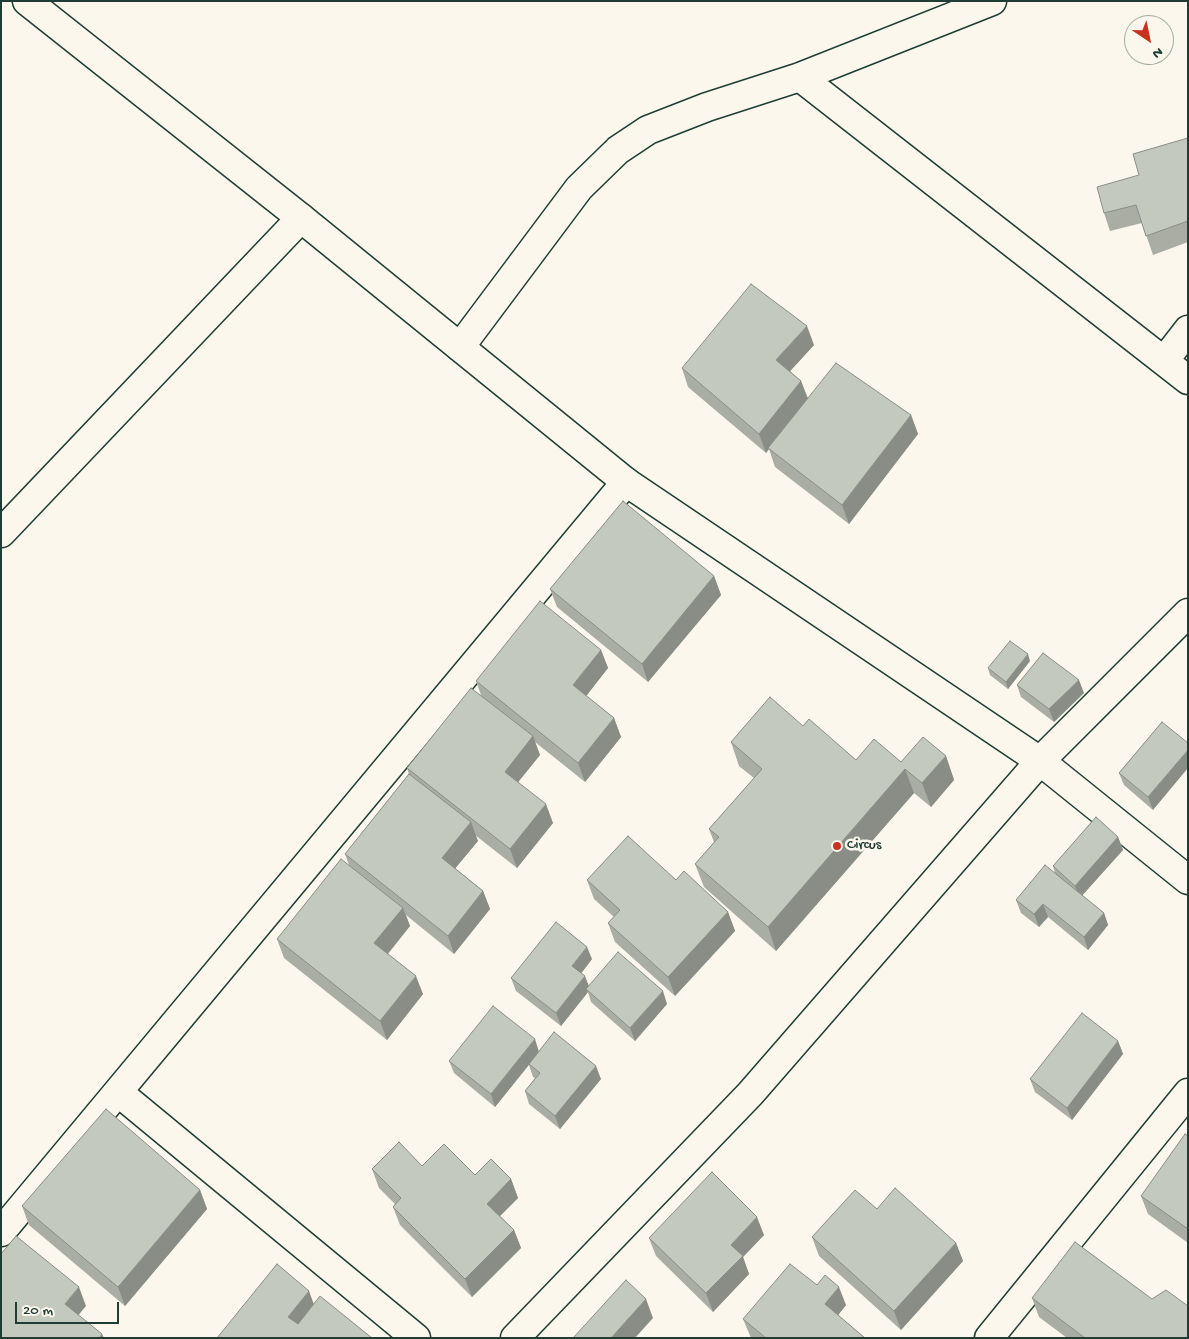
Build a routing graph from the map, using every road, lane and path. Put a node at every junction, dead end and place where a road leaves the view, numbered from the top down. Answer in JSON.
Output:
{"nodes":[{"id":1,"x":27,"y":1,"type":"edge"},
{"id":2,"x":992,"y":1,"type":"edge"},
{"id":3,"x":800,"y":77,"type":"junction"},
{"id":4,"x":301,"y":218,"type":"junction"},
{"id":5,"x":1188,"y":330,"type":"edge"},
{"id":6,"x":460,"y":347,"type":"junction"},
{"id":7,"x":1164,"y":361,"type":"junction"},
{"id":8,"x":1188,"y":380,"type":"edge"},
{"id":9,"x":626,"y":482,"type":"junction"},
{"id":10,"x":1,"y":533,"type":"edge"},
{"id":11,"x":1188,"y":614,"type":"edge"},
{"id":12,"x":1040,"y":762,"type":"junction"},
{"id":13,"x":1188,"y":880,"type":"edge"},
{"id":14,"x":118,"y":1092,"type":"junction"},
{"id":15,"x":1188,"y":1093,"type":"edge"},
{"id":16,"x":1,"y":1232,"type":"edge"},
{"id":17,"x":416,"y":1338,"type":"edge"},
{"id":18,"x":515,"y":1338,"type":"edge"},
{"id":19,"x":989,"y":1338,"type":"edge"}],
"edges":[{"from":1,"to":4,"type":"street"},
{"from":2,"to":3,"type":"street"},
{"from":3,"to":6,"type":"street"},
{"from":3,"to":7,"type":"street"},
{"from":4,"to":6,"type":"street"},
{"from":4,"to":10,"type":"street"},
{"from":5,"to":7,"type":"street"},
{"from":6,"to":9,"type":"street"},
{"from":7,"to":8,"type":"street"},
{"from":9,"to":12,"type":"street"},
{"from":9,"to":14,"type":"street"},
{"from":11,"to":12,"type":"street"},
{"from":12,"to":13,"type":"street"},
{"from":12,"to":18,"type":"street"},
{"from":14,"to":16,"type":"street"},
{"from":14,"to":17,"type":"street"},
{"from":15,"to":19,"type":"street"}]}
